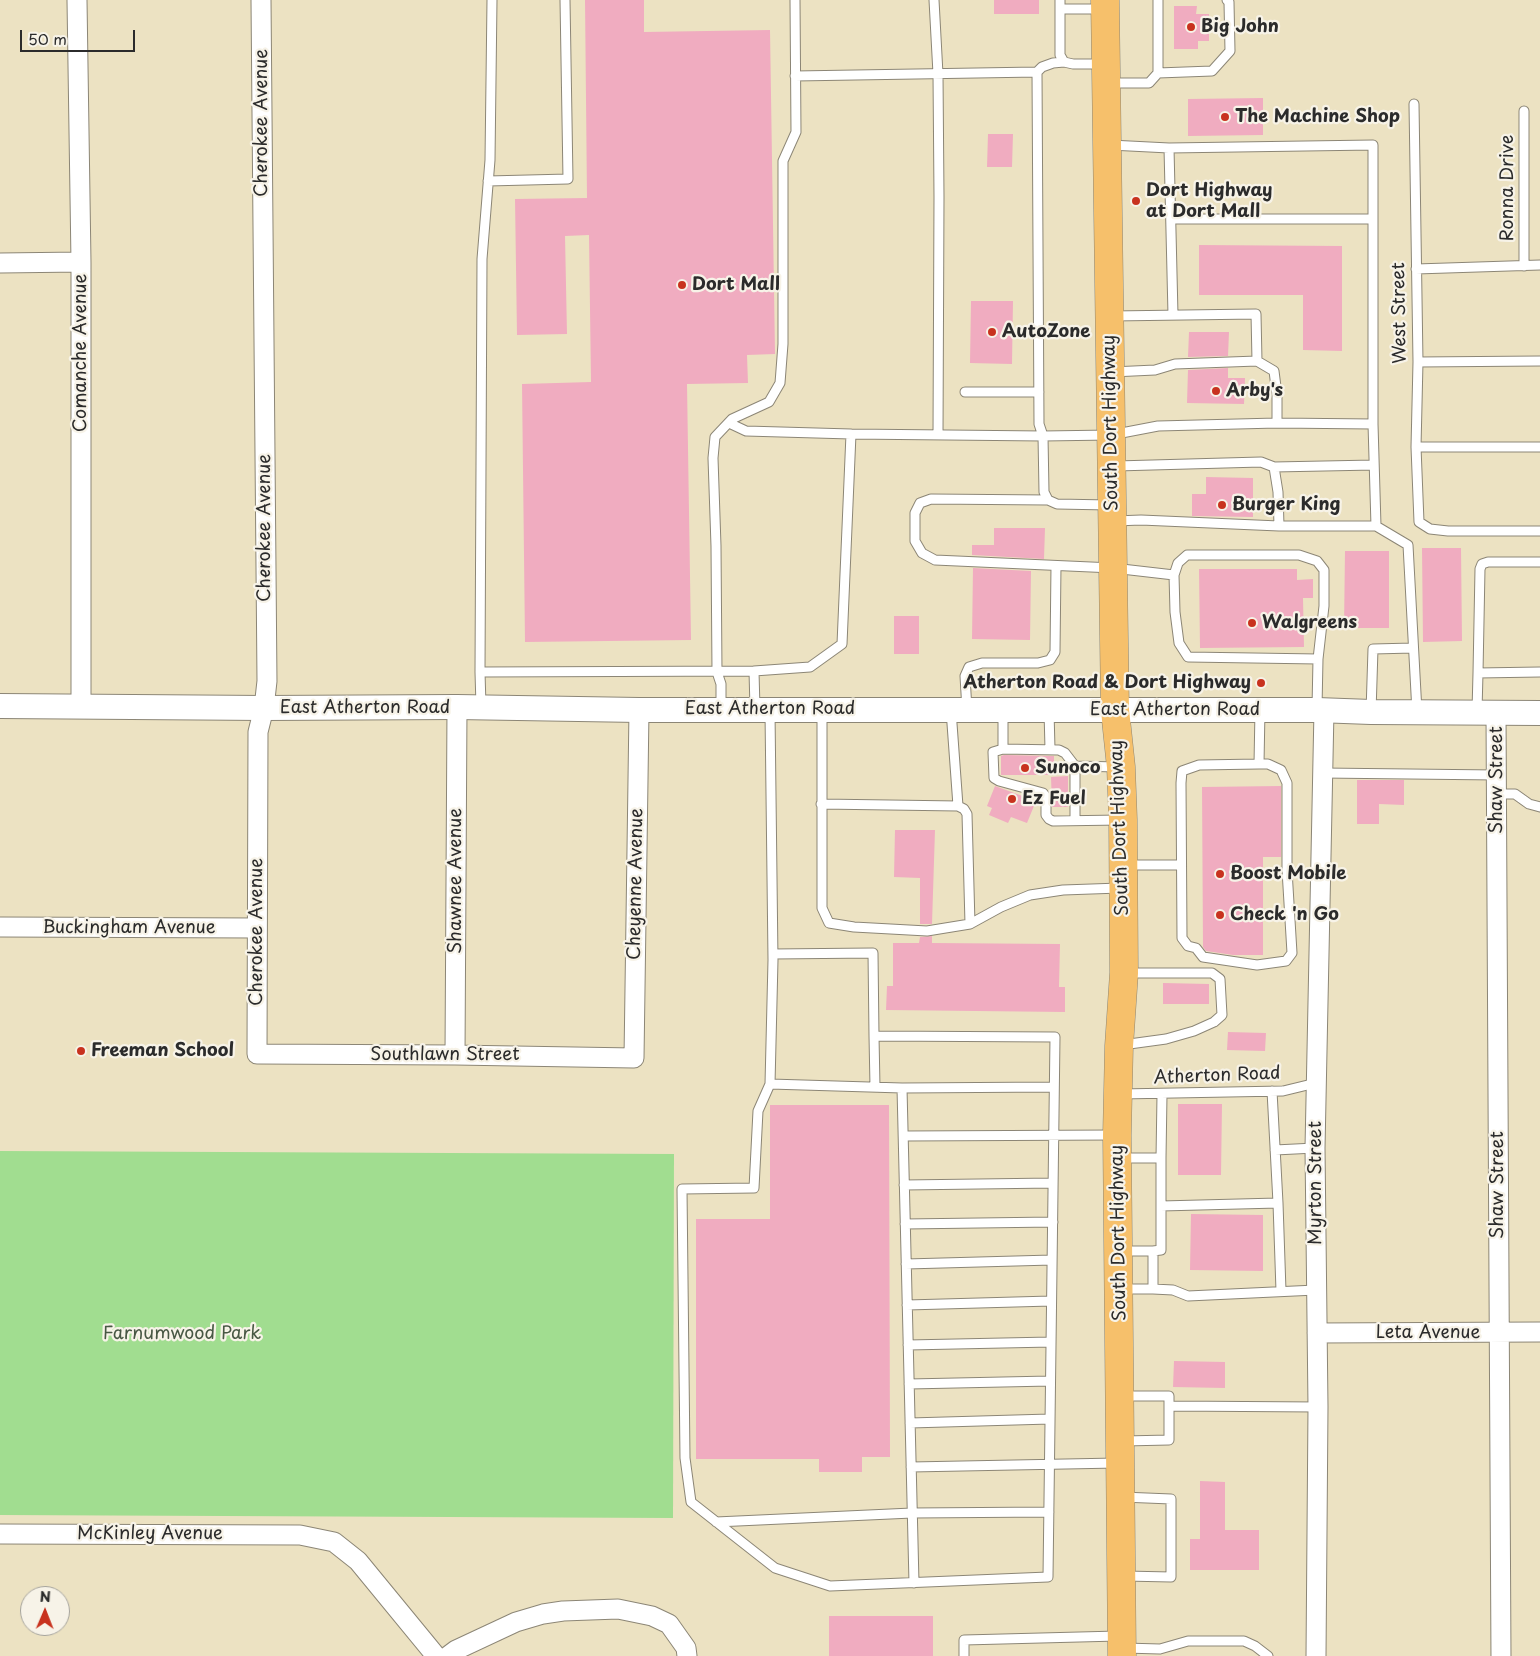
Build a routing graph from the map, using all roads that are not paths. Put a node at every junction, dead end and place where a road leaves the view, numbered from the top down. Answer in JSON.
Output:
{"nodes":[{"id":1,"x":77,"y":0,"type":"edge"},
{"id":2,"x":261,"y":0,"type":"edge"},
{"id":3,"x":492,"y":0,"type":"edge"},
{"id":4,"x":565,"y":0,"type":"edge"},
{"id":5,"x":795,"y":0,"type":"edge"},
{"id":6,"x":934,"y":0,"type":"edge"},
{"id":7,"x":1158,"y":0,"type":"edge"},
{"id":8,"x":1227,"y":0,"type":"edge"},
{"id":9,"x":1060,"y":4,"type":"edge"},
{"id":10,"x":1105,"y":5,"type":"edge"},
{"id":11,"x":1064,"y":62,"type":"junction"},
{"id":12,"x":1037,"y":72,"type":"junction"},
{"id":13,"x":1158,"y":73,"type":"junction"},
{"id":14,"x":938,"y":74,"type":"junction"},
{"id":15,"x":1106,"y":74,"type":"junction"},
{"id":16,"x":795,"y":76,"type":"junction"},
{"id":17,"x":1414,"y":104,"type":"dead end"},
{"id":18,"x":1524,"y":111,"type":"dead end"},
{"id":19,"x":1107,"y":145,"type":"junction"},
{"id":20,"x":1169,"y":148,"type":"junction"},
{"id":21,"x":488,"y":181,"type":"junction"},
{"id":22,"x":1171,"y":219,"type":"junction"},
{"id":23,"x":1373,"y":219,"type":"junction"},
{"id":24,"x":80,"y":262,"type":"junction"},
{"id":25,"x":0,"y":263,"type":"edge"},
{"id":26,"x":1540,"y":265,"type":"edge"},
{"id":27,"x":1524,"y":266,"type":"junction"},
{"id":28,"x":1416,"y":269,"type":"junction"},
{"id":29,"x":1173,"y":315,"type":"junction"},
{"id":30,"x":1109,"y":316,"type":"junction"},
{"id":31,"x":1540,"y":361,"type":"edge"},
{"id":32,"x":1257,"y":362,"type":"junction"},
{"id":33,"x":1418,"y":362,"type":"junction"},
{"id":34,"x":1110,"y":372,"type":"junction"},
{"id":35,"x":965,"y":392,"type":"dead end"},
{"id":36,"x":1039,"y":392,"type":"junction"},
{"id":37,"x":729,"y":423,"type":"junction"},
{"id":38,"x":1277,"y":423,"type":"junction"},
{"id":39,"x":1373,"y":424,"type":"junction"},
{"id":40,"x":851,"y":434,"type":"junction"},
{"id":41,"x":938,"y":435,"type":"junction"},
{"id":42,"x":1111,"y":435,"type":"junction"},
{"id":43,"x":1043,"y":436,"type":"junction"},
{"id":44,"x":1416,"y":447,"type":"junction"},
{"id":45,"x":1540,"y":447,"type":"edge"},
{"id":46,"x":1374,"y":465,"type":"junction"},
{"id":47,"x":1112,"y":466,"type":"junction"},
{"id":48,"x":1274,"y":467,"type":"junction"},
{"id":49,"x":1048,"y":500,"type":"junction"},
{"id":50,"x":1112,"y":513,"type":"junction"},
{"id":51,"x":1279,"y":526,"type":"junction"},
{"id":52,"x":1376,"y":526,"type":"junction"},
{"id":53,"x":1540,"y":531,"type":"edge"},
{"id":54,"x":1540,"y":562,"type":"edge"},
{"id":55,"x":1056,"y":566,"type":"junction"},
{"id":56,"x":1113,"y":568,"type":"junction"},
{"id":57,"x":1174,"y":575,"type":"junction"},
{"id":58,"x":1413,"y":648,"type":"junction"},
{"id":59,"x":1318,"y":659,"type":"junction"},
{"id":60,"x":754,"y":671,"type":"junction"},
{"id":61,"x":480,"y":672,"type":"junction"},
{"id":62,"x":717,"y":672,"type":"junction"},
{"id":63,"x":1540,"y":672,"type":"edge"},
{"id":64,"x":1478,"y":673,"type":"junction"},
{"id":65,"x":0,"y":706,"type":"edge"},
{"id":66,"x":81,"y":706,"type":"junction"},
{"id":67,"x":456,"y":707,"type":"junction"},
{"id":68,"x":264,"y":708,"type":"junction"},
{"id":69,"x":481,"y":708,"type":"junction"},
{"id":70,"x":721,"y":709,"type":"junction"},
{"id":71,"x":762,"y":709,"type":"junction"},
{"id":72,"x":822,"y":709,"type":"junction"},
{"id":73,"x":639,"y":710,"type":"junction"},
{"id":74,"x":959,"y":710,"type":"junction"},
{"id":75,"x":1002,"y":710,"type":"junction"},
{"id":76,"x":1049,"y":710,"type":"junction"},
{"id":77,"x":1115,"y":710,"type":"junction"},
{"id":78,"x":1260,"y":710,"type":"junction"},
{"id":79,"x":1320,"y":710,"type":"junction"},
{"id":80,"x":1371,"y":712,"type":"junction"},
{"id":81,"x":1417,"y":713,"type":"junction"},
{"id":82,"x":1540,"y":713,"type":"edge"},
{"id":83,"x":1487,"y":714,"type":"junction"},
{"id":84,"x":1003,"y":749,"type":"junction"},
{"id":85,"x":1050,"y":749,"type":"junction"},
{"id":86,"x":1260,"y":764,"type":"junction"},
{"id":87,"x":1075,"y":766,"type":"junction"},
{"id":88,"x":1121,"y":767,"type":"junction"},
{"id":89,"x":1322,"y":773,"type":"junction"},
{"id":90,"x":1497,"y":775,"type":"junction"},
{"id":91,"x":1497,"y":794,"type":"junction"},
{"id":92,"x":821,"y":804,"type":"junction"},
{"id":93,"x":958,"y":806,"type":"junction"},
{"id":94,"x":1540,"y":807,"type":"edge"},
{"id":95,"x":1075,"y":820,"type":"junction"},
{"id":96,"x":1123,"y":820,"type":"junction"},
{"id":97,"x":1182,"y":865,"type":"junction"},
{"id":98,"x":1123,"y":876,"type":"junction"},
{"id":99,"x":970,"y":924,"type":"junction"},
{"id":100,"x":0,"y":927,"type":"edge"},
{"id":101,"x":257,"y":928,"type":"junction"},
{"id":102,"x":773,"y":954,"type":"junction"},
{"id":103,"x":1124,"y":973,"type":"junction"},
{"id":104,"x":874,"y":1036,"type":"junction"},
{"id":105,"x":1119,"y":1046,"type":"junction"},
{"id":106,"x":257,"y":1054,"type":"joint"},
{"id":107,"x":455,"y":1055,"type":"junction"},
{"id":108,"x":634,"y":1058,"type":"joint"},
{"id":109,"x":770,"y":1084,"type":"junction"},
{"id":110,"x":1316,"y":1084,"type":"junction"},
{"id":111,"x":875,"y":1087,"type":"junction"},
{"id":112,"x":1054,"y":1087,"type":"junction"},
{"id":113,"x":902,"y":1088,"type":"junction"},
{"id":114,"x":1272,"y":1091,"type":"junction"},
{"id":115,"x":1118,"y":1094,"type":"junction"},
{"id":116,"x":1162,"y":1095,"type":"junction"},
{"id":117,"x":904,"y":1136,"type":"junction"},
{"id":118,"x":1054,"y":1136,"type":"junction"},
{"id":119,"x":1118,"y":1146,"type":"junction"},
{"id":120,"x":1315,"y":1148,"type":"junction"},
{"id":121,"x":1275,"y":1150,"type":"junction"},
{"id":122,"x":1162,"y":1158,"type":"junction"},
{"id":123,"x":1053,"y":1184,"type":"junction"},
{"id":124,"x":904,"y":1185,"type":"junction"},
{"id":125,"x":1278,"y":1203,"type":"junction"},
{"id":126,"x":1161,"y":1206,"type":"junction"},
{"id":127,"x":1052,"y":1222,"type":"junction"},
{"id":128,"x":905,"y":1224,"type":"junction"},
{"id":129,"x":1119,"y":1250,"type":"junction"},
{"id":130,"x":1154,"y":1251,"type":"junction"},
{"id":131,"x":1052,"y":1260,"type":"junction"},
{"id":132,"x":906,"y":1264,"type":"junction"},
{"id":133,"x":1120,"y":1289,"type":"junction"},
{"id":134,"x":1153,"y":1289,"type":"junction"},
{"id":135,"x":1316,"y":1290,"type":"junction"},
{"id":136,"x":1281,"y":1291,"type":"junction"},
{"id":137,"x":1052,"y":1301,"type":"junction"},
{"id":138,"x":907,"y":1305,"type":"junction"},
{"id":139,"x":1540,"y":1332,"type":"edge"},
{"id":140,"x":1317,"y":1333,"type":"junction"},
{"id":141,"x":1499,"y":1333,"type":"junction"},
{"id":142,"x":1051,"y":1342,"type":"junction"},
{"id":143,"x":908,"y":1345,"type":"junction"},
{"id":144,"x":1050,"y":1381,"type":"junction"},
{"id":145,"x":909,"y":1384,"type":"junction"},
{"id":146,"x":1120,"y":1396,"type":"junction"},
{"id":147,"x":1169,"y":1406,"type":"junction"},
{"id":148,"x":1318,"y":1407,"type":"junction"},
{"id":149,"x":1050,"y":1419,"type":"junction"},
{"id":150,"x":910,"y":1423,"type":"junction"},
{"id":151,"x":1120,"y":1452,"type":"junction"},
{"id":152,"x":1049,"y":1464,"type":"junction"},
{"id":153,"x":911,"y":1467,"type":"junction"},
{"id":154,"x":1120,"y":1497,"type":"junction"},
{"id":155,"x":1049,"y":1512,"type":"junction"},
{"id":156,"x":912,"y":1513,"type":"junction"},
{"id":157,"x":716,"y":1522,"type":"junction"},
{"id":158,"x":0,"y":1534,"type":"edge"},
{"id":159,"x":1121,"y":1576,"type":"junction"},
{"id":160,"x":914,"y":1583,"type":"junction"},
{"id":161,"x":1121,"y":1647,"type":"edge"},
{"id":162,"x":1160,"y":1652,"type":"edge"},
{"id":163,"x":436,"y":1656,"type":"edge"},
{"id":164,"x":448,"y":1656,"type":"edge"},
{"id":165,"x":686,"y":1656,"type":"edge"},
{"id":166,"x":964,"y":1656,"type":"edge"},
{"id":167,"x":1268,"y":1656,"type":"edge"},
{"id":168,"x":1316,"y":1656,"type":"edge"},
{"id":169,"x":1501,"y":1656,"type":"edge"}],
"edges":[{"from":1,"to":24,"type":"street","name":"Comanche Avenue"},
{"from":2,"to":68,"type":"street","name":"Cherokee Avenue"},
{"from":3,"to":21,"type":"lane"},
{"from":4,"to":21,"type":"lane"},
{"from":5,"to":16,"type":"lane"},
{"from":6,"to":14,"type":"lane"},
{"from":7,"to":13,"type":"lane"},
{"from":8,"to":13,"type":"lane"},
{"from":9,"to":10,"type":"lane"},
{"from":9,"to":11,"type":"lane"},
{"from":10,"to":15,"type":"main road","name":"South Dort Highway"},
{"from":11,"to":12,"type":"lane"},
{"from":11,"to":15,"type":"lane"},
{"from":12,"to":14,"type":"lane"},
{"from":12,"to":36,"type":"lane"},
{"from":13,"to":15,"type":"lane"},
{"from":14,"to":16,"type":"lane"},
{"from":14,"to":41,"type":"lane"},
{"from":15,"to":19,"type":"main road","name":"South Dort Highway"},
{"from":16,"to":37,"type":"lane"},
{"from":17,"to":28,"type":"lane","name":"West Street"},
{"from":18,"to":27,"type":"lane","name":"Ronna Drive"},
{"from":19,"to":20,"type":"lane"},
{"from":19,"to":30,"type":"main road","name":"South Dort Highway"},
{"from":20,"to":22,"type":"lane"},
{"from":20,"to":23,"type":"lane"},
{"from":21,"to":61,"type":"lane"},
{"from":22,"to":23,"type":"lane"},
{"from":22,"to":29,"type":"lane"},
{"from":23,"to":39,"type":"lane"},
{"from":24,"to":25,"type":"street"},
{"from":24,"to":66,"type":"street","name":"Comanche Avenue"},
{"from":26,"to":27,"type":"lane"},
{"from":27,"to":28,"type":"lane"},
{"from":28,"to":33,"type":"lane","name":"West Street"},
{"from":29,"to":30,"type":"lane"},
{"from":29,"to":32,"type":"lane"},
{"from":30,"to":34,"type":"main road","name":"South Dort Highway"},
{"from":31,"to":33,"type":"lane"},
{"from":32,"to":34,"type":"lane"},
{"from":32,"to":38,"type":"lane"},
{"from":33,"to":44,"type":"lane","name":"West Street"},
{"from":34,"to":42,"type":"main road","name":"South Dort Highway"},
{"from":35,"to":36,"type":"lane"},
{"from":36,"to":43,"type":"lane"},
{"from":37,"to":40,"type":"lane"},
{"from":37,"to":62,"type":"lane"},
{"from":38,"to":39,"type":"lane"},
{"from":38,"to":42,"type":"lane"},
{"from":39,"to":46,"type":"lane"},
{"from":40,"to":41,"type":"lane"},
{"from":40,"to":60,"type":"lane"},
{"from":41,"to":43,"type":"lane"},
{"from":42,"to":43,"type":"lane"},
{"from":42,"to":47,"type":"main road","name":"South Dort Highway"},
{"from":43,"to":49,"type":"lane"},
{"from":44,"to":45,"type":"lane"},
{"from":44,"to":53,"type":"lane","name":"West Street"},
{"from":46,"to":48,"type":"lane"},
{"from":46,"to":52,"type":"lane"},
{"from":47,"to":48,"type":"lane"},
{"from":47,"to":50,"type":"main road","name":"South Dort Highway"},
{"from":48,"to":51,"type":"lane"},
{"from":49,"to":50,"type":"lane"},
{"from":49,"to":55,"type":"lane"},
{"from":50,"to":51,"type":"lane"},
{"from":50,"to":56,"type":"main road","name":"South Dort Highway"},
{"from":51,"to":52,"type":"lane"},
{"from":52,"to":58,"type":"lane"},
{"from":54,"to":64,"type":"lane"},
{"from":55,"to":56,"type":"lane"},
{"from":55,"to":74,"type":"lane"},
{"from":56,"to":57,"type":"lane"},
{"from":56,"to":77,"type":"main road","name":"South Dort Highway"},
{"from":57,"to":59,"type":"lane"},
{"from":57,"to":59,"type":"lane"},
{"from":58,"to":80,"type":"lane"},
{"from":58,"to":81,"type":"lane"},
{"from":59,"to":79,"type":"lane"},
{"from":60,"to":62,"type":"lane"},
{"from":60,"to":71,"type":"lane"},
{"from":61,"to":62,"type":"lane"},
{"from":61,"to":69,"type":"lane"},
{"from":62,"to":70,"type":"lane"},
{"from":63,"to":64,"type":"lane"},
{"from":64,"to":83,"type":"lane"},
{"from":65,"to":66,"type":"street","name":"East Atherton Road"},
{"from":66,"to":68,"type":"street","name":"East Atherton Road"},
{"from":67,"to":68,"type":"street","name":"East Atherton Road"},
{"from":67,"to":69,"type":"street","name":"East Atherton Road"},
{"from":67,"to":107,"type":"street","name":"Shawnee Avenue"},
{"from":68,"to":101,"type":"street","name":"Cherokee Avenue"},
{"from":69,"to":73,"type":"street","name":"East Atherton Road"},
{"from":70,"to":71,"type":"street","name":"East Atherton Road"},
{"from":70,"to":73,"type":"street","name":"East Atherton Road"},
{"from":71,"to":72,"type":"street","name":"East Atherton Road"},
{"from":71,"to":102,"type":"lane"},
{"from":72,"to":74,"type":"street","name":"East Atherton Road"},
{"from":72,"to":92,"type":"lane"},
{"from":73,"to":108,"type":"street","name":"Cheyenne Avenue"},
{"from":74,"to":75,"type":"street","name":"East Atherton Road"},
{"from":74,"to":93,"type":"lane"},
{"from":75,"to":76,"type":"street","name":"East Atherton Road"},
{"from":75,"to":84,"type":"lane"},
{"from":76,"to":77,"type":"street","name":"East Atherton Road"},
{"from":76,"to":85,"type":"lane"},
{"from":77,"to":78,"type":"street","name":"East Atherton Road"},
{"from":77,"to":88,"type":"main road","name":"South Dort Highway"},
{"from":78,"to":79,"type":"street","name":"East Atherton Road"},
{"from":78,"to":86,"type":"lane"},
{"from":79,"to":80,"type":"street","name":"East Atherton Road"},
{"from":79,"to":89,"type":"street","name":"Myrton Street"},
{"from":80,"to":81,"type":"street","name":"East Atherton Road"},
{"from":81,"to":83,"type":"street","name":"East Atherton Road"},
{"from":82,"to":83,"type":"street","name":"East Atherton Road"},
{"from":83,"to":90,"type":"street","name":"Shaw Street"},
{"from":84,"to":85,"type":"lane"},
{"from":84,"to":95,"type":"lane"},
{"from":85,"to":87,"type":"lane"},
{"from":86,"to":97,"type":"lane"},
{"from":86,"to":97,"type":"lane"},
{"from":87,"to":88,"type":"lane"},
{"from":87,"to":95,"type":"lane"},
{"from":88,"to":96,"type":"main road","name":"South Dort Highway"},
{"from":89,"to":90,"type":"lane"},
{"from":89,"to":110,"type":"street","name":"Myrton Street"},
{"from":90,"to":91,"type":"street","name":"Shaw Street"},
{"from":91,"to":94,"type":"lane"},
{"from":91,"to":141,"type":"street","name":"Shaw Street"},
{"from":92,"to":93,"type":"lane"},
{"from":92,"to":99,"type":"lane"},
{"from":93,"to":99,"type":"lane"},
{"from":95,"to":96,"type":"lane"},
{"from":96,"to":98,"type":"main road","name":"South Dort Highway"},
{"from":97,"to":98,"type":"lane"},
{"from":98,"to":99,"type":"lane"},
{"from":98,"to":103,"type":"main road","name":"South Dort Highway"},
{"from":100,"to":101,"type":"street","name":"Buckingham Avenue"},
{"from":101,"to":106,"type":"street","name":"Cherokee Avenue"},
{"from":102,"to":104,"type":"lane"},
{"from":102,"to":109,"type":"lane"},
{"from":103,"to":105,"type":"main road","name":"South Dort Highway"},
{"from":103,"to":105,"type":"lane"},
{"from":104,"to":111,"type":"lane"},
{"from":104,"to":112,"type":"lane"},
{"from":105,"to":115,"type":"main road","name":"South Dort Highway"},
{"from":106,"to":107,"type":"street","name":"Southlawn Street"},
{"from":107,"to":108,"type":"street","name":"Southlawn Street"},
{"from":109,"to":111,"type":"lane"},
{"from":109,"to":157,"type":"lane"},
{"from":110,"to":114,"type":"lane","name":"Atherton Road"},
{"from":110,"to":120,"type":"street","name":"Myrton Street"},
{"from":111,"to":113,"type":"lane"},
{"from":112,"to":113,"type":"lane"},
{"from":112,"to":118,"type":"lane"},
{"from":113,"to":117,"type":"lane"},
{"from":114,"to":116,"type":"lane","name":"Atherton Road"},
{"from":114,"to":121,"type":"lane"},
{"from":115,"to":116,"type":"lane","name":"Atherton Road"},
{"from":115,"to":119,"type":"main road","name":"South Dort Highway"},
{"from":116,"to":122,"type":"lane"},
{"from":117,"to":118,"type":"lane"},
{"from":117,"to":124,"type":"lane"},
{"from":118,"to":119,"type":"lane"},
{"from":118,"to":123,"type":"lane"},
{"from":119,"to":122,"type":"lane"},
{"from":119,"to":129,"type":"main road","name":"South Dort Highway"},
{"from":120,"to":121,"type":"lane"},
{"from":120,"to":135,"type":"street","name":"Myrton Street"},
{"from":121,"to":125,"type":"lane"},
{"from":122,"to":126,"type":"lane"},
{"from":123,"to":124,"type":"lane"},
{"from":123,"to":127,"type":"lane"},
{"from":124,"to":128,"type":"lane"},
{"from":125,"to":126,"type":"lane"},
{"from":125,"to":136,"type":"lane"},
{"from":126,"to":130,"type":"lane"},
{"from":127,"to":128,"type":"lane"},
{"from":127,"to":131,"type":"lane"},
{"from":128,"to":132,"type":"lane"},
{"from":129,"to":130,"type":"lane"},
{"from":129,"to":133,"type":"main road","name":"South Dort Highway"},
{"from":130,"to":134,"type":"lane"},
{"from":131,"to":132,"type":"lane"},
{"from":131,"to":137,"type":"lane"},
{"from":132,"to":138,"type":"lane"},
{"from":133,"to":134,"type":"lane"},
{"from":133,"to":146,"type":"main road","name":"South Dort Highway"},
{"from":134,"to":136,"type":"lane"},
{"from":135,"to":136,"type":"lane"},
{"from":135,"to":140,"type":"street","name":"Myrton Street"},
{"from":137,"to":138,"type":"lane"},
{"from":137,"to":142,"type":"lane"},
{"from":138,"to":143,"type":"lane"},
{"from":139,"to":141,"type":"street","name":"Leta Avenue"},
{"from":140,"to":141,"type":"street","name":"Leta Avenue"},
{"from":140,"to":148,"type":"street","name":"Myrton Street"},
{"from":141,"to":169,"type":"street","name":"Shaw Street"},
{"from":142,"to":143,"type":"lane"},
{"from":142,"to":144,"type":"lane"},
{"from":143,"to":145,"type":"lane"},
{"from":144,"to":145,"type":"lane"},
{"from":144,"to":149,"type":"lane"},
{"from":145,"to":150,"type":"lane"},
{"from":146,"to":147,"type":"lane"},
{"from":146,"to":151,"type":"main road","name":"South Dort Highway"},
{"from":147,"to":148,"type":"lane"},
{"from":147,"to":151,"type":"lane"},
{"from":148,"to":168,"type":"street","name":"Myrton Street"},
{"from":149,"to":150,"type":"lane"},
{"from":149,"to":152,"type":"lane"},
{"from":150,"to":153,"type":"lane"},
{"from":151,"to":152,"type":"lane"},
{"from":151,"to":154,"type":"main road","name":"South Dort Highway"},
{"from":152,"to":153,"type":"lane"},
{"from":152,"to":155,"type":"lane"},
{"from":153,"to":156,"type":"lane"},
{"from":154,"to":159,"type":"main road","name":"South Dort Highway"},
{"from":154,"to":159,"type":"lane"},
{"from":155,"to":156,"type":"lane"},
{"from":155,"to":160,"type":"lane"},
{"from":156,"to":157,"type":"lane"},
{"from":156,"to":160,"type":"lane"},
{"from":157,"to":160,"type":"lane"},
{"from":158,"to":163,"type":"street","name":"McKinley Avenue"},
{"from":159,"to":161,"type":"main road","name":"South Dort Highway"},
{"from":161,"to":162,"type":"lane"},
{"from":161,"to":166,"type":"lane"},
{"from":162,"to":167,"type":"lane"},
{"from":164,"to":165,"type":"street"}]}
